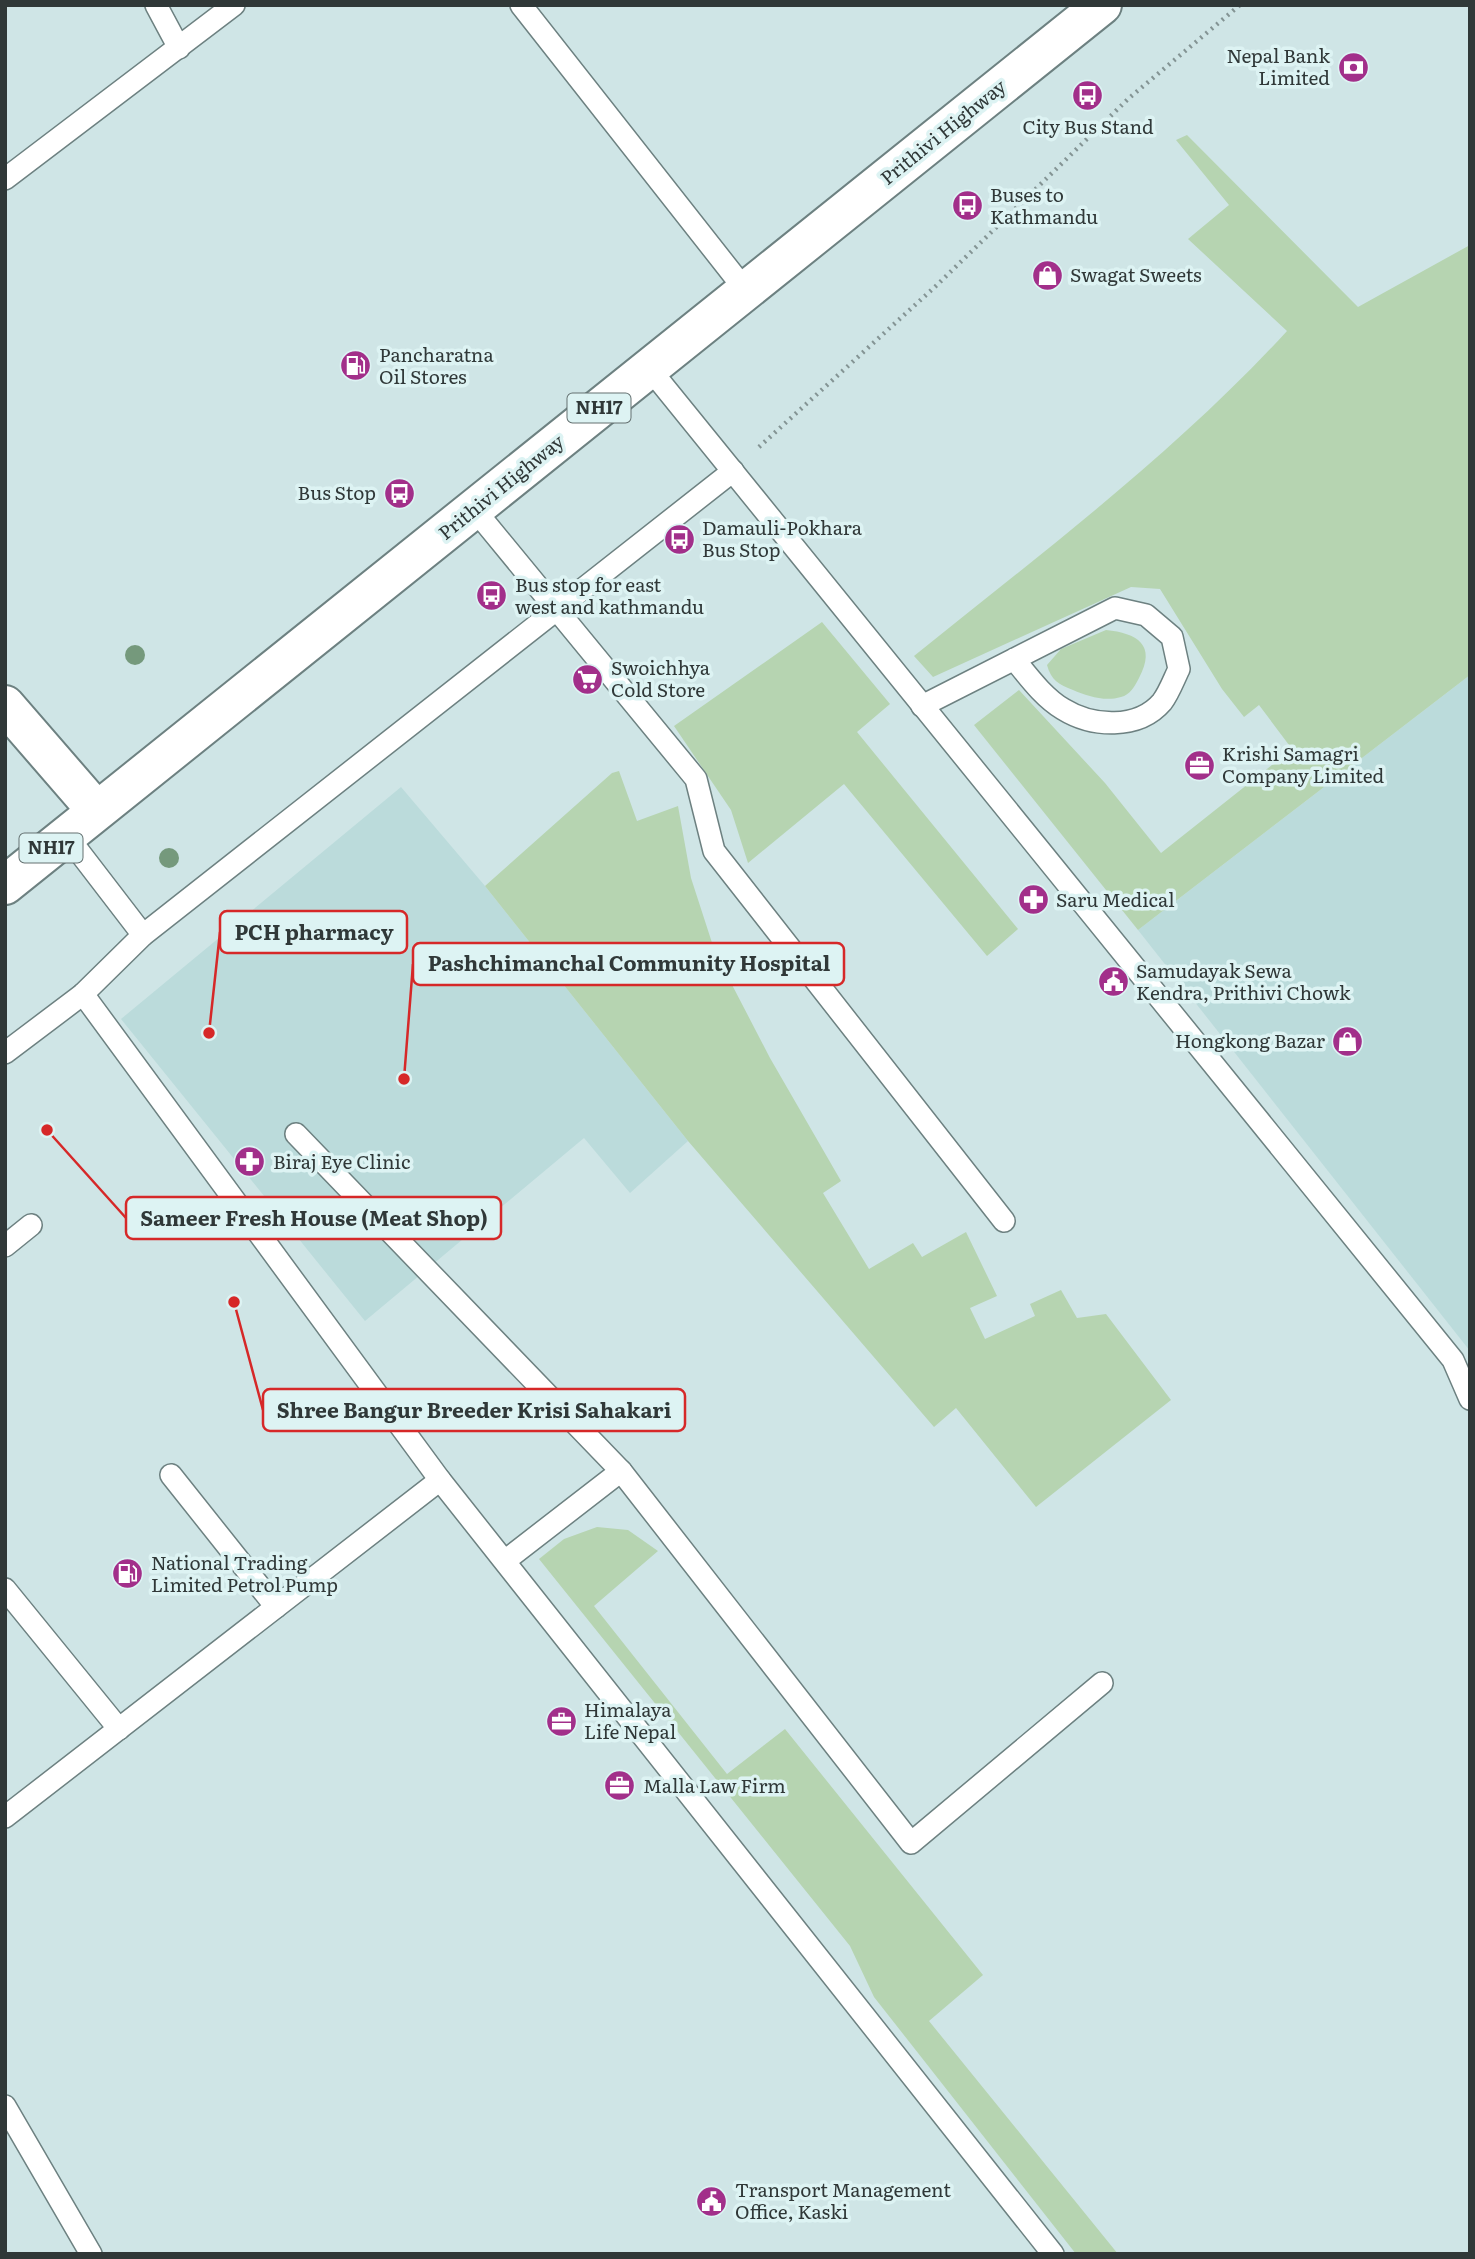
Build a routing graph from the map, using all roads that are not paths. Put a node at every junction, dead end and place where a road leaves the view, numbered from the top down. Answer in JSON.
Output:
{"nodes":[{"id":1,"x":156,"y":5,"type":"edge"},
{"id":2,"x":234,"y":5,"type":"edge"},
{"id":3,"x":522,"y":5,"type":"edge"},
{"id":4,"x":1102,"y":5,"type":"edge"},
{"id":5,"x":179,"y":48,"type":"junction"},
{"id":6,"x":5,"y":179,"type":"edge"},
{"id":7,"x":746,"y":291,"type":"junction"},
{"id":8,"x":649,"y":368,"type":"junction"},
{"id":9,"x":733,"y":471,"type":"junction"},
{"id":10,"x":474,"y":509,"type":"junction"},
{"id":11,"x":556,"y":611,"type":"junction"},
{"id":12,"x":1014,"y":659,"type":"junction"},
{"id":13,"x":922,"y":706,"type":"junction"},
{"id":14,"x":10,"y":720,"type":"edge"},
{"id":15,"x":96,"y":810,"type":"junction"},
{"id":16,"x":66,"y":836,"type":"junction"},
{"id":17,"x":5,"y":885,"type":"edge"},
{"id":18,"x":144,"y":935,"type":"junction"},
{"id":19,"x":83,"y":994,"type":"junction"},
{"id":20,"x":5,"y":1053,"type":"edge"},
{"id":21,"x":296,"y":1134,"type":"dead end"},
{"id":22,"x":1004,"y":1221,"type":"dead end"},
{"id":23,"x":31,"y":1225,"type":"dead end"},
{"id":24,"x":5,"y":1246,"type":"edge"},
{"id":25,"x":1470,"y":1399,"type":"edge"},
{"id":26,"x":621,"y":1471,"type":"junction"},
{"id":27,"x":171,"y":1475,"type":"dead end"},
{"id":28,"x":440,"y":1480,"type":"junction"},
{"id":29,"x":506,"y":1560,"type":"junction"},
{"id":30,"x":5,"y":1589,"type":"edge"},
{"id":31,"x":276,"y":1607,"type":"junction"},
{"id":32,"x":1102,"y":1682,"type":"dead end"},
{"id":33,"x":119,"y":1729,"type":"junction"},
{"id":34,"x":5,"y":1817,"type":"edge"},
{"id":35,"x":5,"y":2106,"type":"edge"},
{"id":36,"x":91,"y":2254,"type":"edge"},
{"id":37,"x":1053,"y":2254,"type":"edge"}],
"edges":[{"from":1,"to":5,"type":"lane"},
{"from":2,"to":5,"type":"lane"},
{"from":3,"to":7,"type":"lane"},
{"from":4,"to":7,"type":"main road","name":"Prithivi Highway","number":"NH17"},
{"from":5,"to":6,"type":"lane"},
{"from":7,"to":8,"type":"main road","name":"Prithivi Highway","number":"NH17"},
{"from":8,"to":9,"type":"lane"},
{"from":8,"to":10,"type":"main road","name":"Prithivi Highway","number":"NH17"},
{"from":9,"to":11,"type":"lane"},
{"from":9,"to":13,"type":"lane"},
{"from":10,"to":11,"type":"lane"},
{"from":10,"to":15,"type":"main road","name":"Prithivi Highway","number":"NH17"},
{"from":11,"to":18,"type":"lane"},
{"from":11,"to":22,"type":"lane"},
{"from":12,"to":12,"type":"lane"},
{"from":12,"to":13,"type":"lane"},
{"from":13,"to":25,"type":"lane"},
{"from":14,"to":15,"type":"main road"},
{"from":15,"to":16,"type":"main road","number":"NH17"},
{"from":16,"to":17,"type":"main road","number":"NH17"},
{"from":16,"to":18,"type":"lane"},
{"from":18,"to":19,"type":"lane"},
{"from":19,"to":20,"type":"lane"},
{"from":19,"to":28,"type":"lane"},
{"from":21,"to":26,"type":"lane"},
{"from":23,"to":24,"type":"lane"},
{"from":26,"to":29,"type":"lane"},
{"from":26,"to":32,"type":"lane"},
{"from":27,"to":31,"type":"lane"},
{"from":28,"to":29,"type":"lane"},
{"from":28,"to":31,"type":"lane"},
{"from":29,"to":37,"type":"lane"},
{"from":30,"to":33,"type":"lane"},
{"from":31,"to":33,"type":"lane"},
{"from":33,"to":34,"type":"lane"},
{"from":35,"to":36,"type":"lane"}]}
